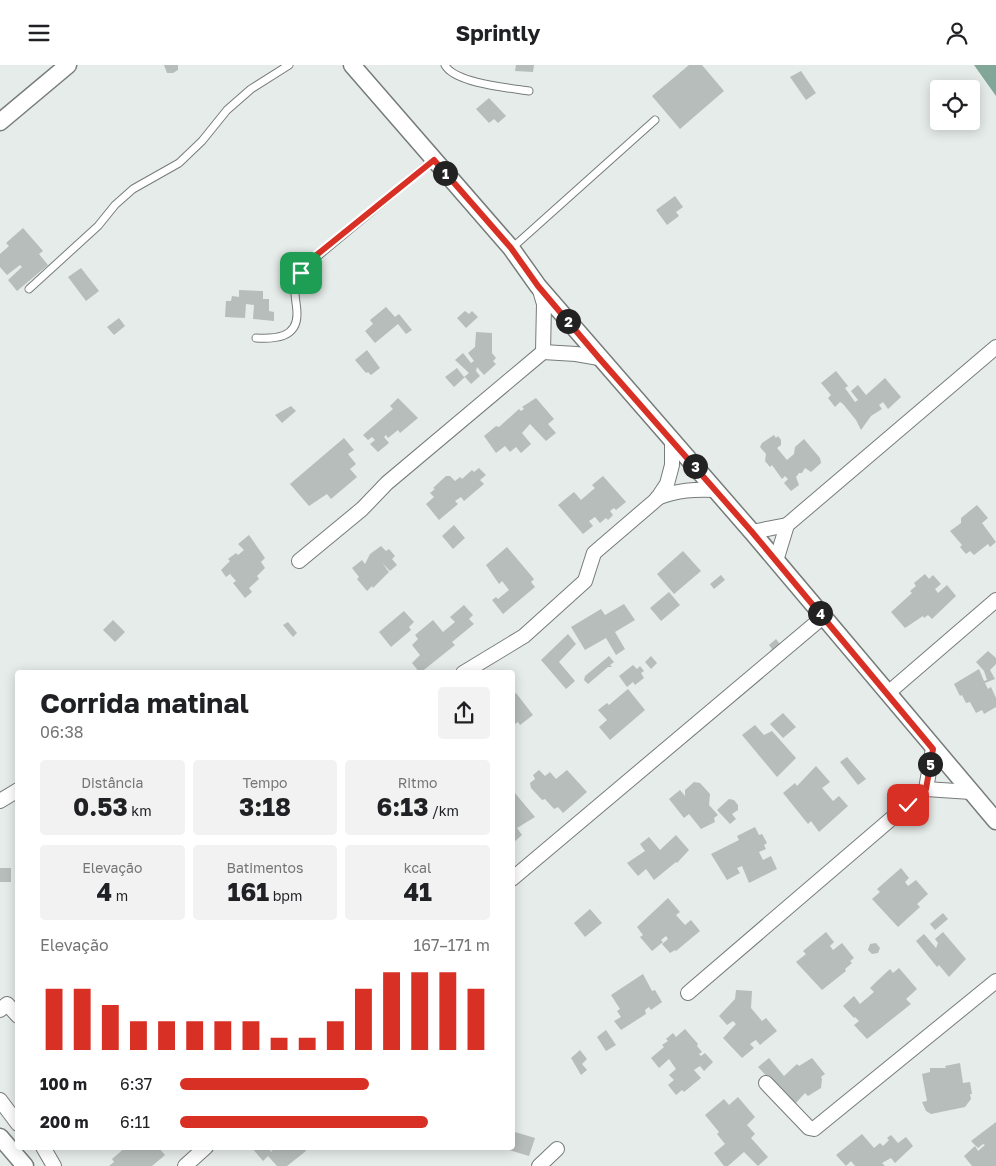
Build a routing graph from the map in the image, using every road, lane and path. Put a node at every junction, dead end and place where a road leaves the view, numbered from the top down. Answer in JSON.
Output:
{"nodes":[{"id":1,"x":68,"y":65,"type":"edge"},
{"id":2,"x":289,"y":65,"type":"edge"},
{"id":3,"x":352,"y":65,"type":"edge"},
{"id":4,"x":445,"y":65,"type":"edge"},
{"id":5,"x":529,"y":91,"type":"dead end"},
{"id":6,"x":655,"y":120,"type":"dead end"},
{"id":7,"x":0,"y":122,"type":"edge"},
{"id":8,"x":434,"y":160,"type":"junction"},
{"id":9,"x":511,"y":248,"type":"junction"},
{"id":10,"x":538,"y":286,"type":"junction"},
{"id":11,"x":29,"y":289,"type":"dead end"},
{"id":12,"x":256,"y":338,"type":"dead end"},
{"id":13,"x":996,"y":347,"type":"edge"},
{"id":14,"x":543,"y":352,"type":"junction"},
{"id":15,"x":599,"y":358,"type":"junction"},
{"id":16,"x":672,"y":441,"type":"junction"},
{"id":17,"x":716,"y":490,"type":"junction"},
{"id":18,"x":657,"y":499,"type":"junction"},
{"id":19,"x":787,"y":525,"type":"junction"},
{"id":20,"x":752,"y":532,"type":"junction"},
{"id":21,"x":299,"y":561,"type":"dead end"},
{"id":22,"x":776,"y":561,"type":"junction"},
{"id":23,"x":996,"y":600,"type":"edge"},
{"id":24,"x":823,"y":617,"type":"junction"},
{"id":25,"x":468,"y":670,"type":"edge"},
{"id":26,"x":888,"y":693,"type":"junction"},
{"id":27,"x":933,"y":749,"type":"junction"},
{"id":28,"x":926,"y":789,"type":"junction"},
{"id":29,"x":15,"y":792,"type":"edge"},
{"id":30,"x":970,"y":792,"type":"junction"},
{"id":31,"x":0,"y":801,"type":"edge"},
{"id":32,"x":996,"y":821,"type":"edge"},
{"id":33,"x":515,"y":876,"type":"edge"},
{"id":34,"x":996,"y":981,"type":"edge"},
{"id":35,"x":688,"y":993,"type":"dead end"},
{"id":36,"x":0,"y":1009,"type":"edge"},
{"id":37,"x":15,"y":1013,"type":"edge"},
{"id":38,"x":766,"y":1083,"type":"dead end"},
{"id":39,"x":0,"y":1101,"type":"edge"},
{"id":40,"x":15,"y":1120,"type":"edge"},
{"id":41,"x":0,"y":1137,"type":"edge"},
{"id":42,"x":558,"y":1149,"type":"dead end"},
{"id":43,"x":45,"y":1150,"type":"edge"},
{"id":44,"x":203,"y":1150,"type":"edge"},
{"id":45,"x":25,"y":1166,"type":"edge"},
{"id":46,"x":54,"y":1166,"type":"edge"},
{"id":47,"x":185,"y":1166,"type":"edge"},
{"id":48,"x":539,"y":1166,"type":"edge"}],
"edges":[{"from":1,"to":7,"type":"street"},
{"from":2,"to":11,"type":"lane"},
{"from":3,"to":8,"type":"street"},
{"from":4,"to":5,"type":"lane"},
{"from":6,"to":9,"type":"lane"},
{"from":8,"to":9,"type":"street"},
{"from":8,"to":12,"type":"lane"},
{"from":9,"to":10,"type":"street"},
{"from":10,"to":14,"type":"street"},
{"from":10,"to":15,"type":"street"},
{"from":13,"to":19,"type":"street"},
{"from":14,"to":15,"type":"street"},
{"from":14,"to":21,"type":"street"},
{"from":15,"to":16,"type":"street"},
{"from":16,"to":17,"type":"street"},
{"from":16,"to":18,"type":"street"},
{"from":17,"to":18,"type":"street"},
{"from":17,"to":20,"type":"street"},
{"from":18,"to":25,"type":"street"},
{"from":19,"to":20,"type":"street"},
{"from":19,"to":22,"type":"street"},
{"from":20,"to":22,"type":"street"},
{"from":22,"to":24,"type":"street"},
{"from":23,"to":26,"type":"street"},
{"from":24,"to":26,"type":"street"},
{"from":24,"to":33,"type":"street"},
{"from":26,"to":27,"type":"street"},
{"from":27,"to":28,"type":"street"},
{"from":27,"to":30,"type":"street"},
{"from":28,"to":30,"type":"street"},
{"from":28,"to":35,"type":"street"},
{"from":29,"to":31,"type":"street"},
{"from":30,"to":32,"type":"street"},
{"from":34,"to":38,"type":"street"},
{"from":36,"to":37,"type":"street"},
{"from":39,"to":40,"type":"street"},
{"from":41,"to":45,"type":"street"},
{"from":42,"to":48,"type":"street"},
{"from":43,"to":46,"type":"street"},
{"from":44,"to":47,"type":"street"}]}
